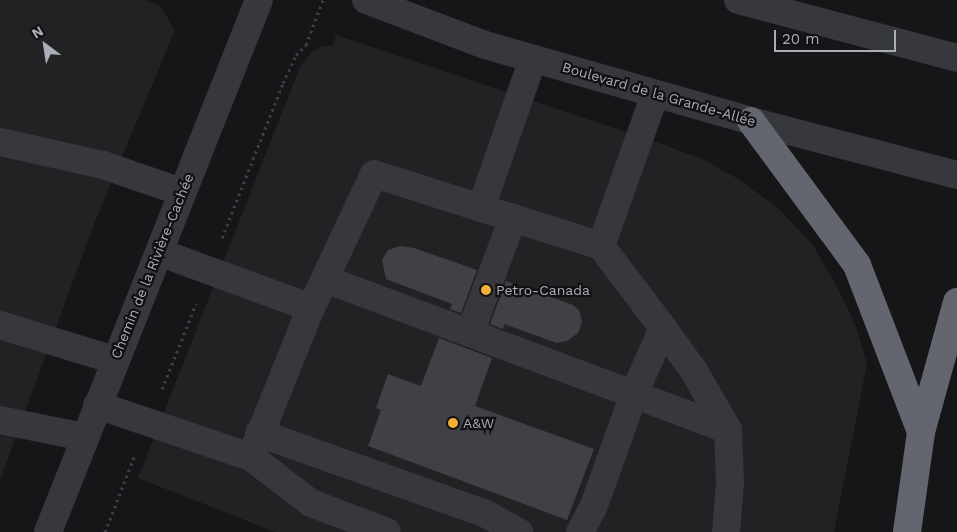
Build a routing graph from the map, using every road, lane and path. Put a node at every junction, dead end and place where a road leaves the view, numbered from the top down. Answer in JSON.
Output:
{"nodes":[{"id":1,"x":259,"y":0,"type":"edge"},
{"id":2,"x":323,"y":0,"type":"edge"},
{"id":3,"x":366,"y":0,"type":"edge"},
{"id":4,"x":738,"y":0,"type":"edge"},
{"id":5,"x":534,"y":58,"type":"junction"},
{"id":6,"x":957,"y":58,"type":"edge"},
{"id":7,"x":655,"y":94,"type":"junction"},
{"id":8,"x":751,"y":121,"type":"junction"},
{"id":9,"x":0,"y":142,"type":"edge"},
{"id":10,"x":957,"y":175,"type":"edge"},
{"id":11,"x":182,"y":192,"type":"junction"},
{"id":12,"x":481,"y":208,"type":"junction"},
{"id":13,"x":514,"y":218,"type":"junction"},
{"id":14,"x":225,"y":230,"type":"dead end"},
{"id":15,"x":601,"y":246,"type":"junction"},
{"id":16,"x":159,"y":252,"type":"junction"},
{"id":17,"x":325,"y":278,"type":"junction"},
{"id":18,"x":957,"y":302,"type":"edge"},
{"id":19,"x":311,"y":308,"type":"junction"},
{"id":20,"x":192,"y":312,"type":"dead end"},
{"id":21,"x":0,"y":325,"type":"edge"},
{"id":22,"x":663,"y":328,"type":"junction"},
{"id":23,"x":470,"y":333,"type":"junction"},
{"id":24,"x":114,"y":360,"type":"junction"},
{"id":25,"x":165,"y":382,"type":"dead end"},
{"id":26,"x":634,"y":394,"type":"junction"},
{"id":27,"x":97,"y":404,"type":"junction"},
{"id":28,"x":0,"y":420,"type":"edge"},
{"id":29,"x":728,"y":430,"type":"junction"},
{"id":30,"x":921,"y":432,"type":"junction"},
{"id":31,"x":84,"y":437,"type":"junction"},
{"id":32,"x":255,"y":445,"type":"junction"},
{"id":33,"x":130,"y":469,"type":"dead end"},
{"id":34,"x":48,"y":532,"type":"edge"},
{"id":35,"x":105,"y":532,"type":"edge"},
{"id":36,"x":387,"y":532,"type":"edge"},
{"id":37,"x":520,"y":532,"type":"edge"},
{"id":38,"x":580,"y":532,"type":"edge"},
{"id":39,"x":726,"y":532,"type":"edge"},
{"id":40,"x":907,"y":532,"type":"edge"}],
"edges":[{"from":1,"to":11,"type":"street","name":"Chemin de la Rivière-Cachée"},
{"from":2,"to":14,"type":"path"},
{"from":3,"to":5,"type":"street","name":"Boulevard de la Grande-Allée"},
{"from":4,"to":6,"type":"street"},
{"from":5,"to":7,"type":"street","name":"Boulevard de la Grande-Allée"},
{"from":5,"to":12,"type":"street"},
{"from":7,"to":8,"type":"street","name":"Boulevard de la Grande-Allée"},
{"from":7,"to":15,"type":"street"},
{"from":8,"to":10,"type":"street","name":"Boulevard de la Grande-Allée"},
{"from":8,"to":30,"type":"highway"},
{"from":9,"to":11,"type":"street"},
{"from":11,"to":16,"type":"street","name":"Chemin de la Rivière-Cachée"},
{"from":12,"to":13,"type":"street"},
{"from":12,"to":17,"type":"street"},
{"from":13,"to":15,"type":"street"},
{"from":13,"to":23,"type":"street"},
{"from":15,"to":22,"type":"street"},
{"from":16,"to":19,"type":"street"},
{"from":16,"to":24,"type":"street","name":"Chemin de la Rivière-Cachée"},
{"from":17,"to":19,"type":"street"},
{"from":17,"to":23,"type":"street"},
{"from":18,"to":30,"type":"highway"},
{"from":19,"to":32,"type":"street"},
{"from":20,"to":25,"type":"path"},
{"from":21,"to":24,"type":"street"},
{"from":22,"to":26,"type":"street"},
{"from":22,"to":29,"type":"street"},
{"from":23,"to":26,"type":"street"},
{"from":24,"to":27,"type":"street","name":"Chemin de la Rivière-Cachée"},
{"from":26,"to":29,"type":"street"},
{"from":26,"to":38,"type":"street"},
{"from":27,"to":31,"type":"street","name":"Chemin de la Rivière-Cachée"},
{"from":27,"to":32,"type":"street"},
{"from":28,"to":31,"type":"street"},
{"from":29,"to":39,"type":"street"},
{"from":30,"to":40,"type":"highway"},
{"from":31,"to":34,"type":"street","name":"Chemin de la Rivière-Cachée"},
{"from":32,"to":36,"type":"street"},
{"from":32,"to":37,"type":"street"},
{"from":33,"to":35,"type":"path"}]}
